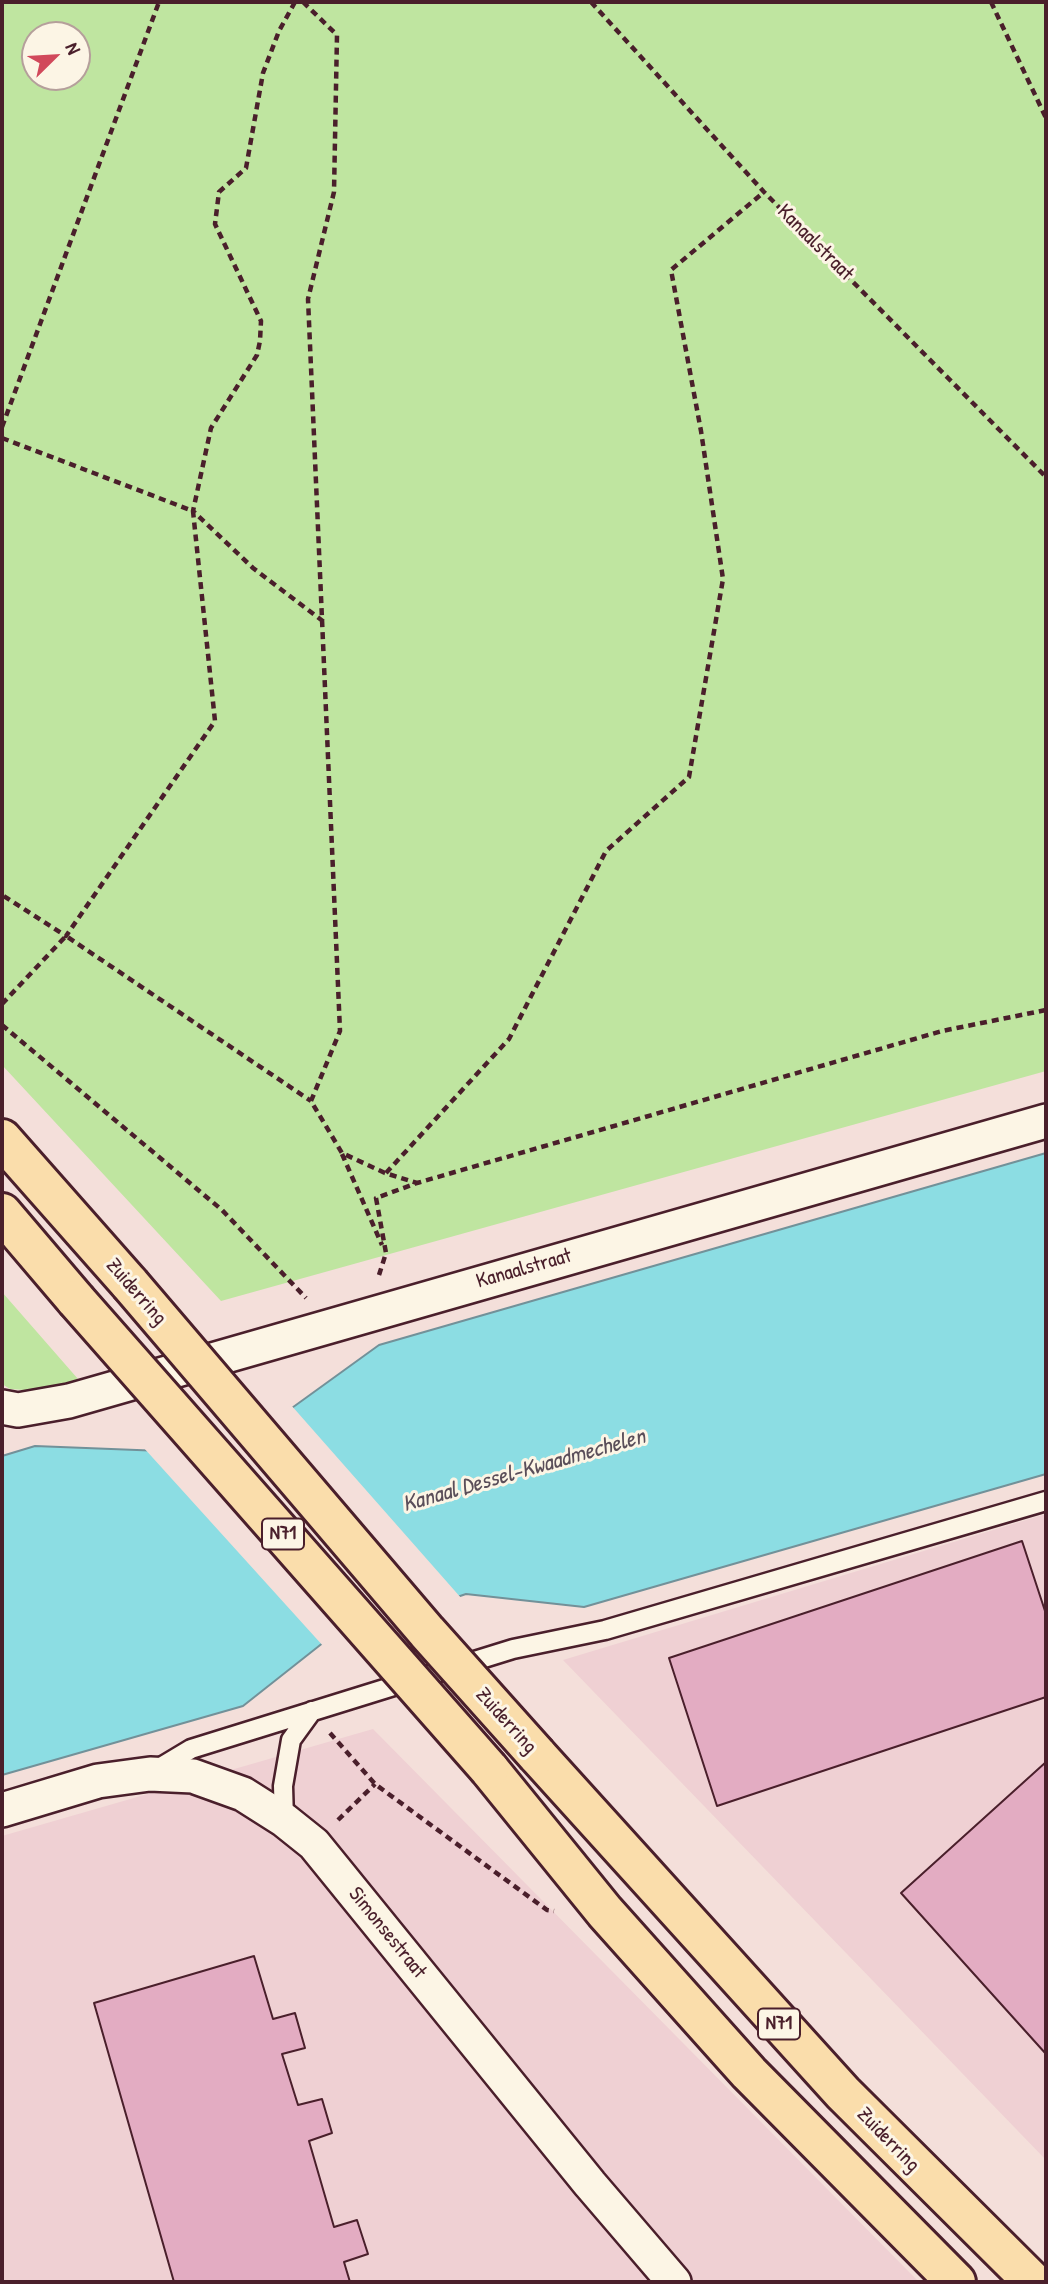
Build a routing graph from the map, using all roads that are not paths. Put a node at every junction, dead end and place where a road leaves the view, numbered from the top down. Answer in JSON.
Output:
{"nodes":[{"id":1,"x":1046,"y":1121,"type":"edge"},
{"id":2,"x":2,"y":1139,"type":"edge"},
{"id":3,"x":2,"y":1213,"type":"edge"},
{"id":4,"x":7,"y":1413,"type":"edge"},
{"id":5,"x":1046,"y":1501,"type":"edge"},
{"id":6,"x":312,"y":1711,"type":"junction"},
{"id":7,"x":150,"y":1774,"type":"junction"},
{"id":8,"x":2,"y":1810,"type":"edge"},
{"id":9,"x":284,"y":1820,"type":"junction"},
{"id":10,"x":674,"y":2282,"type":"edge"},
{"id":11,"x":956,"y":2282,"type":"edge"},
{"id":12,"x":1033,"y":2282,"type":"edge"}],
"edges":[{"from":1,"to":4,"type":"street","name":"Kanaalstraat"},
{"from":2,"to":12,"type":"highway","name":"Zuiderring","number":"N71","bridge":true},
{"from":3,"to":11,"type":"highway","name":"Zuiderring","number":"N71","bridge":true},
{"from":5,"to":6,"type":"lane"},
{"from":6,"to":7,"type":"lane"},
{"from":6,"to":9,"type":"lane"},
{"from":7,"to":8,"type":"street","name":"Simonsestraat"},
{"from":7,"to":9,"type":"street","name":"Simonsestraat"},
{"from":9,"to":10,"type":"street","name":"Simonsestraat"}]}
